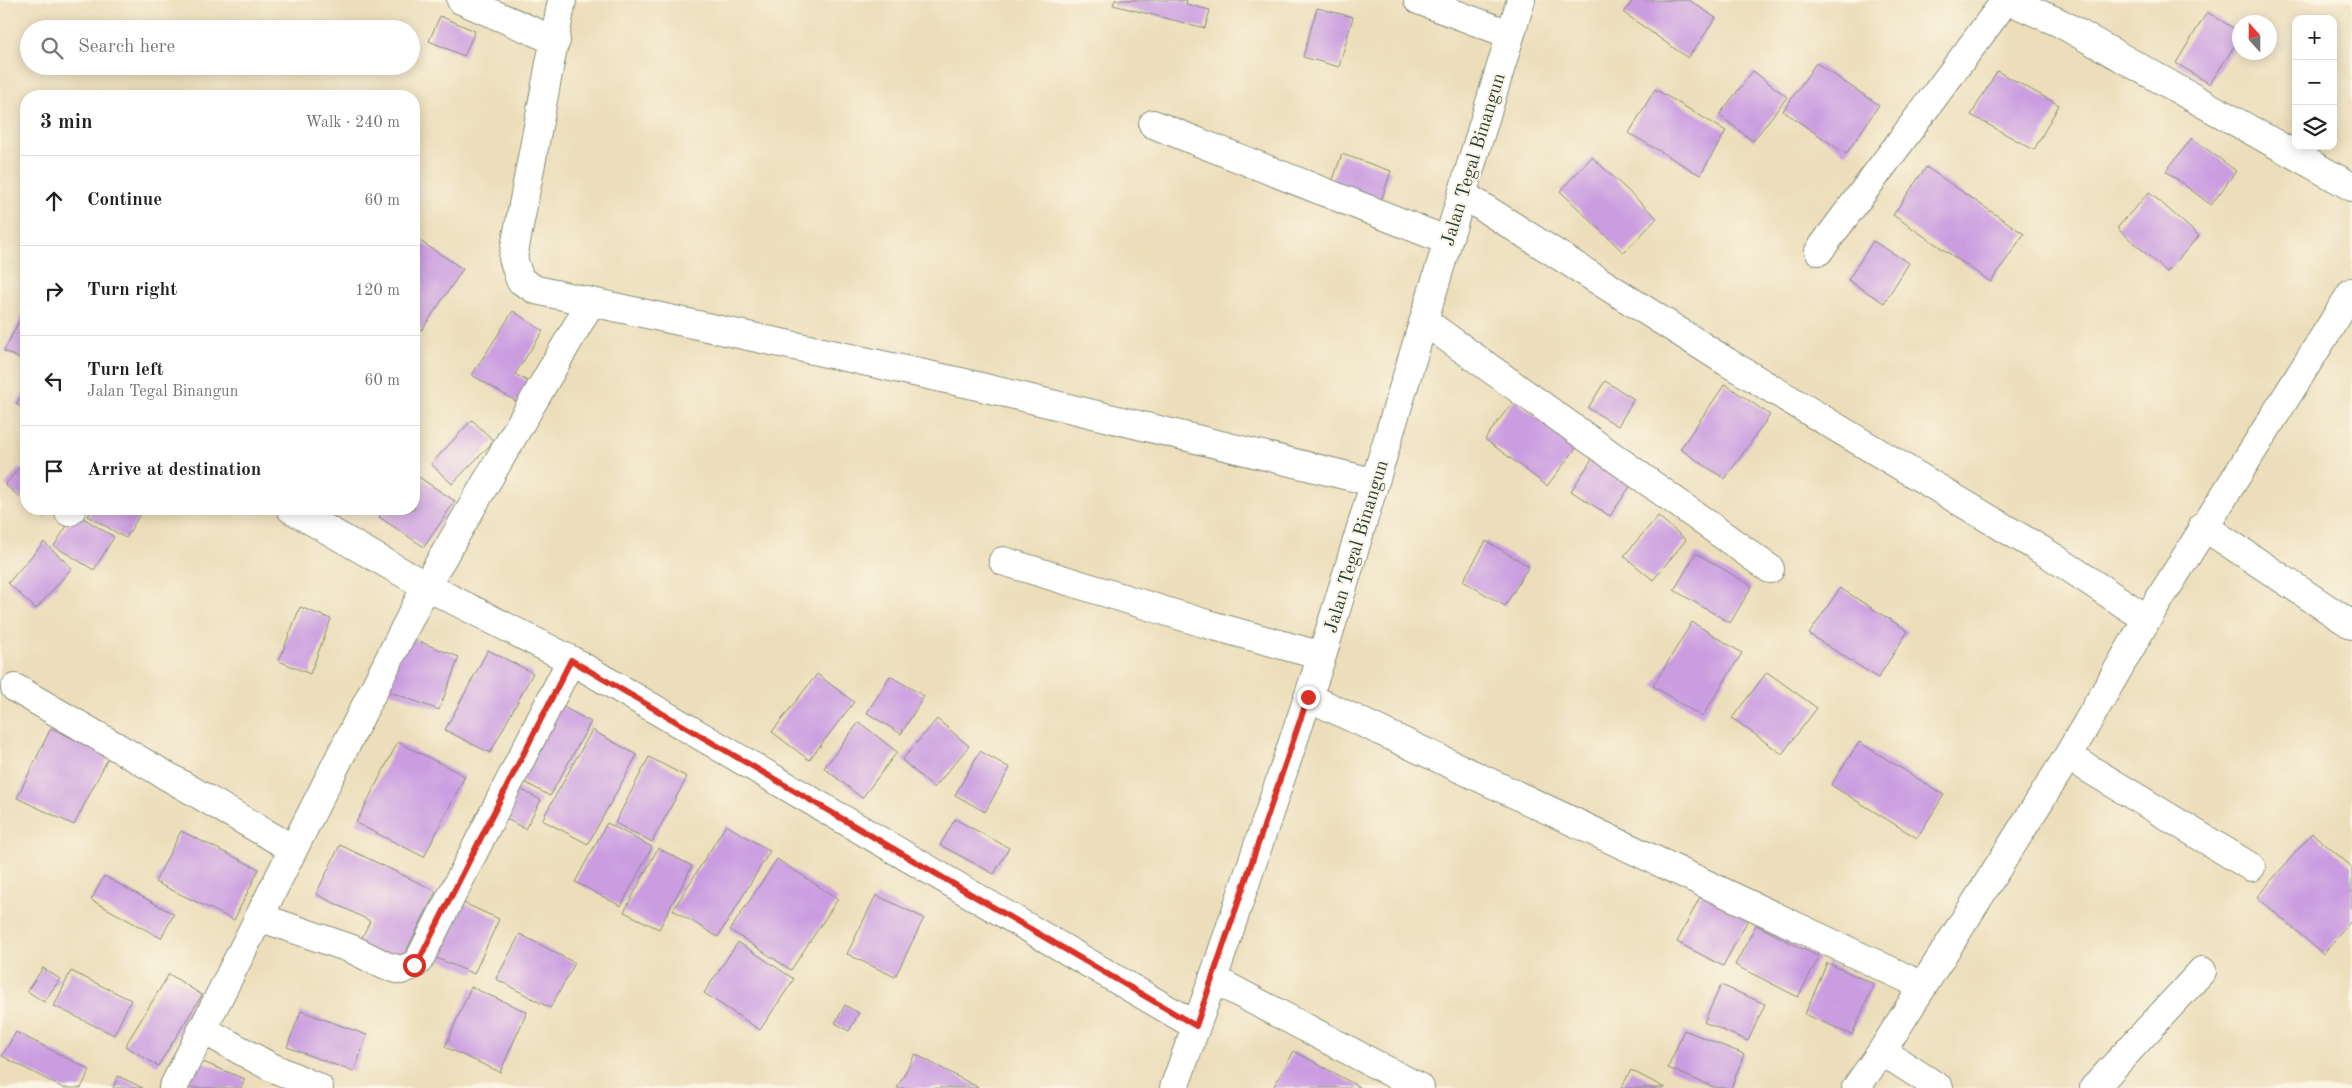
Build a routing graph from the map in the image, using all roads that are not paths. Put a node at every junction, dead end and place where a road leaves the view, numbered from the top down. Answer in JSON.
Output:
{"nodes":[{"id":1,"x":461,"y":0,"type":"edge"},
{"id":2,"x":562,"y":0,"type":"edge"},
{"id":3,"x":1418,"y":0,"type":"edge"},
{"id":4,"x":1521,"y":0,"type":"edge"},
{"id":5,"x":2007,"y":0,"type":"edge"},
{"id":6,"x":1509,"y":34,"type":"junction"},
{"id":7,"x":556,"y":41,"type":"junction"},
{"id":8,"x":1153,"y":124,"type":"dead end"},
{"id":9,"x":2352,"y":187,"type":"edge"},
{"id":10,"x":1462,"y":194,"type":"junction"},
{"id":11,"x":1448,"y":241,"type":"junction"},
{"id":12,"x":1818,"y":251,"type":"dead end"},
{"id":13,"x":2352,"y":292,"type":"edge"},
{"id":14,"x":591,"y":302,"type":"junction"},
{"id":15,"x":1424,"y":321,"type":"junction"},
{"id":16,"x":1374,"y":482,"type":"junction"},
{"id":17,"x":302,"y":515,"type":"edge"},
{"id":18,"x":2204,"y":526,"type":"junction"},
{"id":19,"x":1003,"y":561,"type":"dead end"},
{"id":20,"x":1770,"y":569,"type":"dead end"},
{"id":21,"x":426,"y":586,"type":"junction"},
{"id":22,"x":2147,"y":619,"type":"junction"},
{"id":23,"x":2352,"y":625,"type":"edge"},
{"id":24,"x":1322,"y":656,"type":"junction"},
{"id":25,"x":571,"y":660,"type":"junction"},
{"id":26,"x":15,"y":688,"type":"dead end"},
{"id":27,"x":1308,"y":697,"type":"junction"},
{"id":28,"x":2068,"y":756,"type":"junction"},
{"id":29,"x":293,"y":849,"type":"junction"},
{"id":30,"x":2251,"y":867,"type":"dead end"},
{"id":31,"x":259,"y":917,"type":"junction"},
{"id":32,"x":2202,"y":971,"type":"dead end"},
{"id":33,"x":1213,"y":979,"type":"junction"},
{"id":34,"x":1923,"y":986,"type":"junction"},
{"id":35,"x":1196,"y":1026,"type":"junction"},
{"id":36,"x":202,"y":1029,"type":"junction"},
{"id":37,"x":1882,"y":1051,"type":"junction"},
{"id":38,"x":173,"y":1088,"type":"edge"},
{"id":39,"x":319,"y":1088,"type":"edge"},
{"id":40,"x":1174,"y":1088,"type":"edge"},
{"id":41,"x":1420,"y":1088,"type":"edge"},
{"id":42,"x":1856,"y":1088,"type":"edge"},
{"id":43,"x":1939,"y":1088,"type":"edge"},
{"id":44,"x":2094,"y":1088,"type":"edge"}],
"edges":[{"from":1,"to":7,"type":"street"},
{"from":2,"to":7,"type":"street"},
{"from":3,"to":6,"type":"street"},
{"from":4,"to":6,"type":"street","name":"Jalan Tegal Binangun"},
{"from":5,"to":9,"type":"street"},
{"from":5,"to":12,"type":"street"},
{"from":6,"to":10,"type":"street","name":"Jalan Tegal Binangun"},
{"from":7,"to":14,"type":"street"},
{"from":8,"to":11,"type":"street"},
{"from":10,"to":11,"type":"street","name":"Jalan Tegal Binangun"},
{"from":10,"to":22,"type":"street"},
{"from":11,"to":15,"type":"street","name":"Jalan Tegal Binangun"},
{"from":13,"to":18,"type":"street"},
{"from":14,"to":16,"type":"street"},
{"from":14,"to":21,"type":"street"},
{"from":15,"to":16,"type":"street","name":"Jalan Tegal Binangun"},
{"from":15,"to":20,"type":"street"},
{"from":16,"to":24,"type":"street","name":"Jalan Tegal Binangun"},
{"from":17,"to":21,"type":"street"},
{"from":18,"to":22,"type":"street"},
{"from":18,"to":23,"type":"street"},
{"from":19,"to":24,"type":"street"},
{"from":21,"to":25,"type":"street"},
{"from":21,"to":29,"type":"street"},
{"from":22,"to":28,"type":"street"},
{"from":24,"to":27,"type":"street","name":"Jalan Tegal Binangun"},
{"from":25,"to":31,"type":"street"},
{"from":25,"to":35,"type":"street"},
{"from":26,"to":29,"type":"street"},
{"from":27,"to":33,"type":"street","name":"Jalan Tegal Binangun"},
{"from":27,"to":34,"type":"street"},
{"from":28,"to":30,"type":"street"},
{"from":28,"to":34,"type":"street"},
{"from":29,"to":31,"type":"street"},
{"from":31,"to":36,"type":"street"},
{"from":32,"to":44,"type":"street"},
{"from":33,"to":35,"type":"street","name":"Jalan Tegal Binangun"},
{"from":33,"to":41,"type":"street"},
{"from":34,"to":37,"type":"street"},
{"from":35,"to":40,"type":"street","name":"Jalan Tegal Binangun"},
{"from":36,"to":38,"type":"street"},
{"from":36,"to":39,"type":"street"},
{"from":37,"to":42,"type":"street"},
{"from":37,"to":43,"type":"street"}]}
